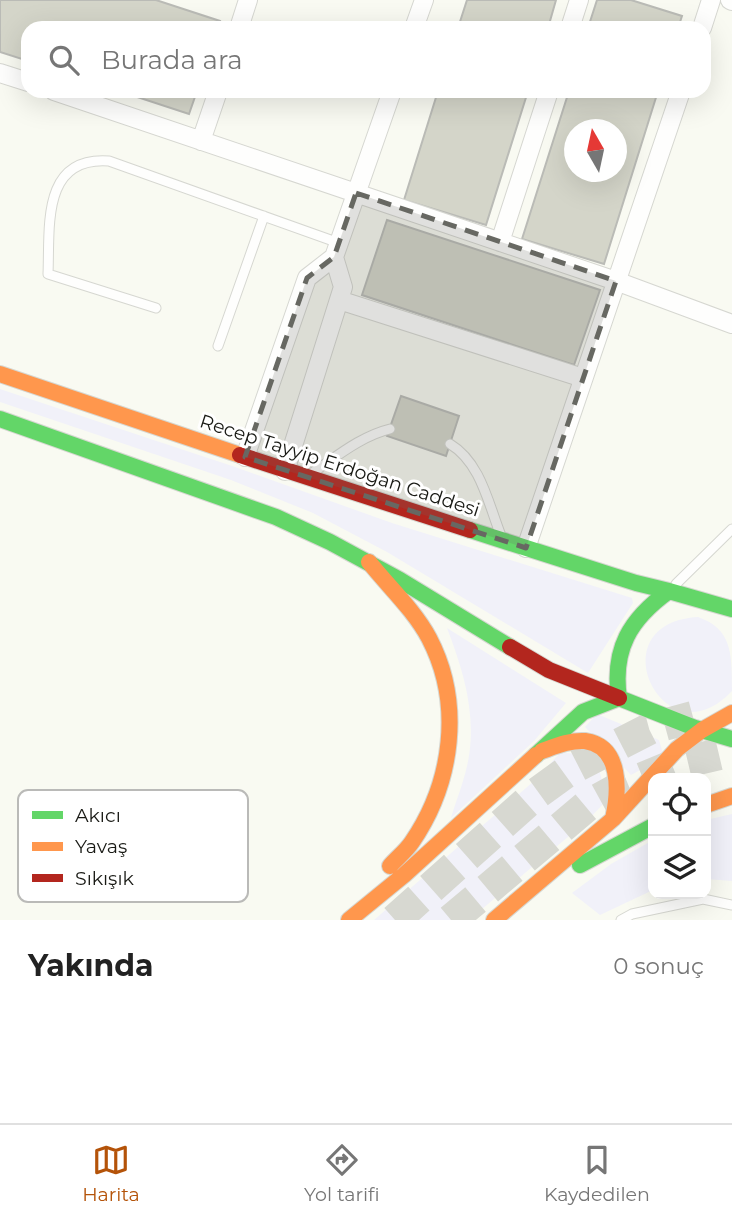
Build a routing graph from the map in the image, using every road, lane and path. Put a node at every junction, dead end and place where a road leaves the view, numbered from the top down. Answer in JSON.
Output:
{"nodes":[{"id":1,"x":248,"y":0,"type":"edge"},
{"id":2,"x":424,"y":0,"type":"edge"},
{"id":3,"x":579,"y":0,"type":"edge"},
{"id":4,"x":712,"y":0,"type":"edge"},
{"id":5,"x":241,"y":21,"type":"edge"},
{"id":6,"x":416,"y":21,"type":"edge"},
{"id":7,"x":572,"y":21,"type":"edge"},
{"id":8,"x":704,"y":21,"type":"edge"},
{"id":9,"x":0,"y":72,"type":"edge"},
{"id":10,"x":21,"y":80,"type":"edge"},
{"id":11,"x":75,"y":98,"type":"edge"},
{"id":12,"x":216,"y":98,"type":"edge"},
{"id":13,"x":390,"y":98,"type":"edge"},
{"id":14,"x":547,"y":98,"type":"edge"},
{"id":15,"x":679,"y":98,"type":"edge"},
{"id":16,"x":201,"y":141,"type":"junction"},
{"id":17,"x":356,"y":193,"type":"junction"},
{"id":18,"x":264,"y":216,"type":"junction"},
{"id":19,"x":500,"y":242,"type":"junction"},
{"id":20,"x":337,"y":250,"type":"junction"},
{"id":21,"x":616,"y":281,"type":"junction"},
{"id":22,"x":339,"y":300,"type":"junction"},
{"id":23,"x":156,"y":308,"type":"dead end"},
{"id":24,"x":732,"y":324,"type":"edge"},
{"id":25,"x":218,"y":346,"type":"dead end"},
{"id":26,"x":0,"y":374,"type":"edge"},
{"id":27,"x":583,"y":378,"type":"junction"},
{"id":28,"x":0,"y":419,"type":"edge"},
{"id":29,"x":390,"y":429,"type":"dead end"},
{"id":30,"x":450,"y":444,"type":"dead end"},
{"id":31,"x":244,"y":457,"type":"junction"},
{"id":32,"x":285,"y":471,"type":"junction"},
{"id":33,"x":305,"y":477,"type":"junction"},
{"id":34,"x":732,"y":529,"type":"edge"},
{"id":35,"x":503,"y":541,"type":"junction"},
{"id":36,"x":526,"y":548,"type":"junction"},
{"id":37,"x":369,"y":562,"type":"junction"},
{"id":38,"x":669,"y":591,"type":"junction"},
{"id":39,"x":732,"y":609,"type":"edge"},
{"id":40,"x":619,"y":698,"type":"junction"},
{"id":41,"x":732,"y":713,"type":"edge"},
{"id":42,"x":702,"y":730,"type":"junction"},
{"id":43,"x":732,"y":739,"type":"edge"},
{"id":44,"x":541,"y":751,"type":"junction"},
{"id":45,"x":732,"y":796,"type":"edge"},
{"id":46,"x":711,"y":803,"type":"edge"},
{"id":47,"x":613,"y":819,"type":"junction"},
{"id":48,"x":648,"y":829,"type":"edge"},
{"id":49,"x":518,"y":900,"type":"junction"},
{"id":50,"x":732,"y":905,"type":"edge"},
{"id":51,"x":339,"y":920,"type":"edge"},
{"id":52,"x":349,"y":920,"type":"edge"},
{"id":53,"x":494,"y":920,"type":"edge"},
{"id":54,"x":621,"y":920,"type":"edge"}],
"edges":[{"from":1,"to":5,"type":"street"},
{"from":2,"to":6,"type":"street"},
{"from":3,"to":7,"type":"street"},
{"from":4,"to":8,"type":"street"},
{"from":9,"to":10,"type":"street"},
{"from":11,"to":16,"type":"street"},
{"from":12,"to":16,"type":"street"},
{"from":13,"to":17,"type":"street"},
{"from":14,"to":19,"type":"street"},
{"from":15,"to":21,"type":"street"},
{"from":16,"to":17,"type":"street"},
{"from":17,"to":19,"type":"street"},
{"from":17,"to":20,"type":"street"},
{"from":18,"to":20,"type":"lane"},
{"from":18,"to":23,"type":"lane"},
{"from":18,"to":25,"type":"lane"},
{"from":19,"to":21,"type":"street"},
{"from":20,"to":22,"type":"street"},
{"from":20,"to":31,"type":"street"},
{"from":21,"to":24,"type":"street"},
{"from":21,"to":27,"type":"street"},
{"from":22,"to":27,"type":"street"},
{"from":22,"to":32,"type":"street"},
{"from":26,"to":31,"type":"main road","name":"Recep Tayyip Erdoğan Caddesi"},
{"from":27,"to":36,"type":"street"},
{"from":28,"to":37,"type":"main road"},
{"from":29,"to":33,"type":"lane"},
{"from":30,"to":35,"type":"lane"},
{"from":31,"to":32,"type":"main road","name":"Recep Tayyip Erdoğan Caddesi"},
{"from":32,"to":33,"type":"main road","name":"Recep Tayyip Erdoğan Caddesi"},
{"from":33,"to":35,"type":"main road","name":"Recep Tayyip Erdoğan Caddesi"},
{"from":34,"to":38,"type":"lane"},
{"from":35,"to":36,"type":"main road","name":"Recep Tayyip Erdoğan Caddesi"},
{"from":36,"to":38,"type":"main road","name":"Recep Tayyip Erdoğan Caddesi"},
{"from":37,"to":40,"type":"main road"},
{"from":37,"to":51,"type":"main road"},
{"from":38,"to":39,"type":"main road","name":"Recep Tayyip Erdoğan Caddesi"},
{"from":38,"to":40,"type":"main road"},
{"from":40,"to":42,"type":"main road"},
{"from":40,"to":44,"type":"main road"},
{"from":41,"to":42,"type":"main road"},
{"from":42,"to":43,"type":"main road"},
{"from":42,"to":47,"type":"main road"},
{"from":44,"to":47,"type":"main road"},
{"from":44,"to":52,"type":"main road"},
{"from":45,"to":46,"type":"main road"},
{"from":47,"to":49,"type":"main road"},
{"from":48,"to":49,"type":"main road"},
{"from":49,"to":53,"type":"main road"},
{"from":50,"to":54,"type":"lane"}]}
